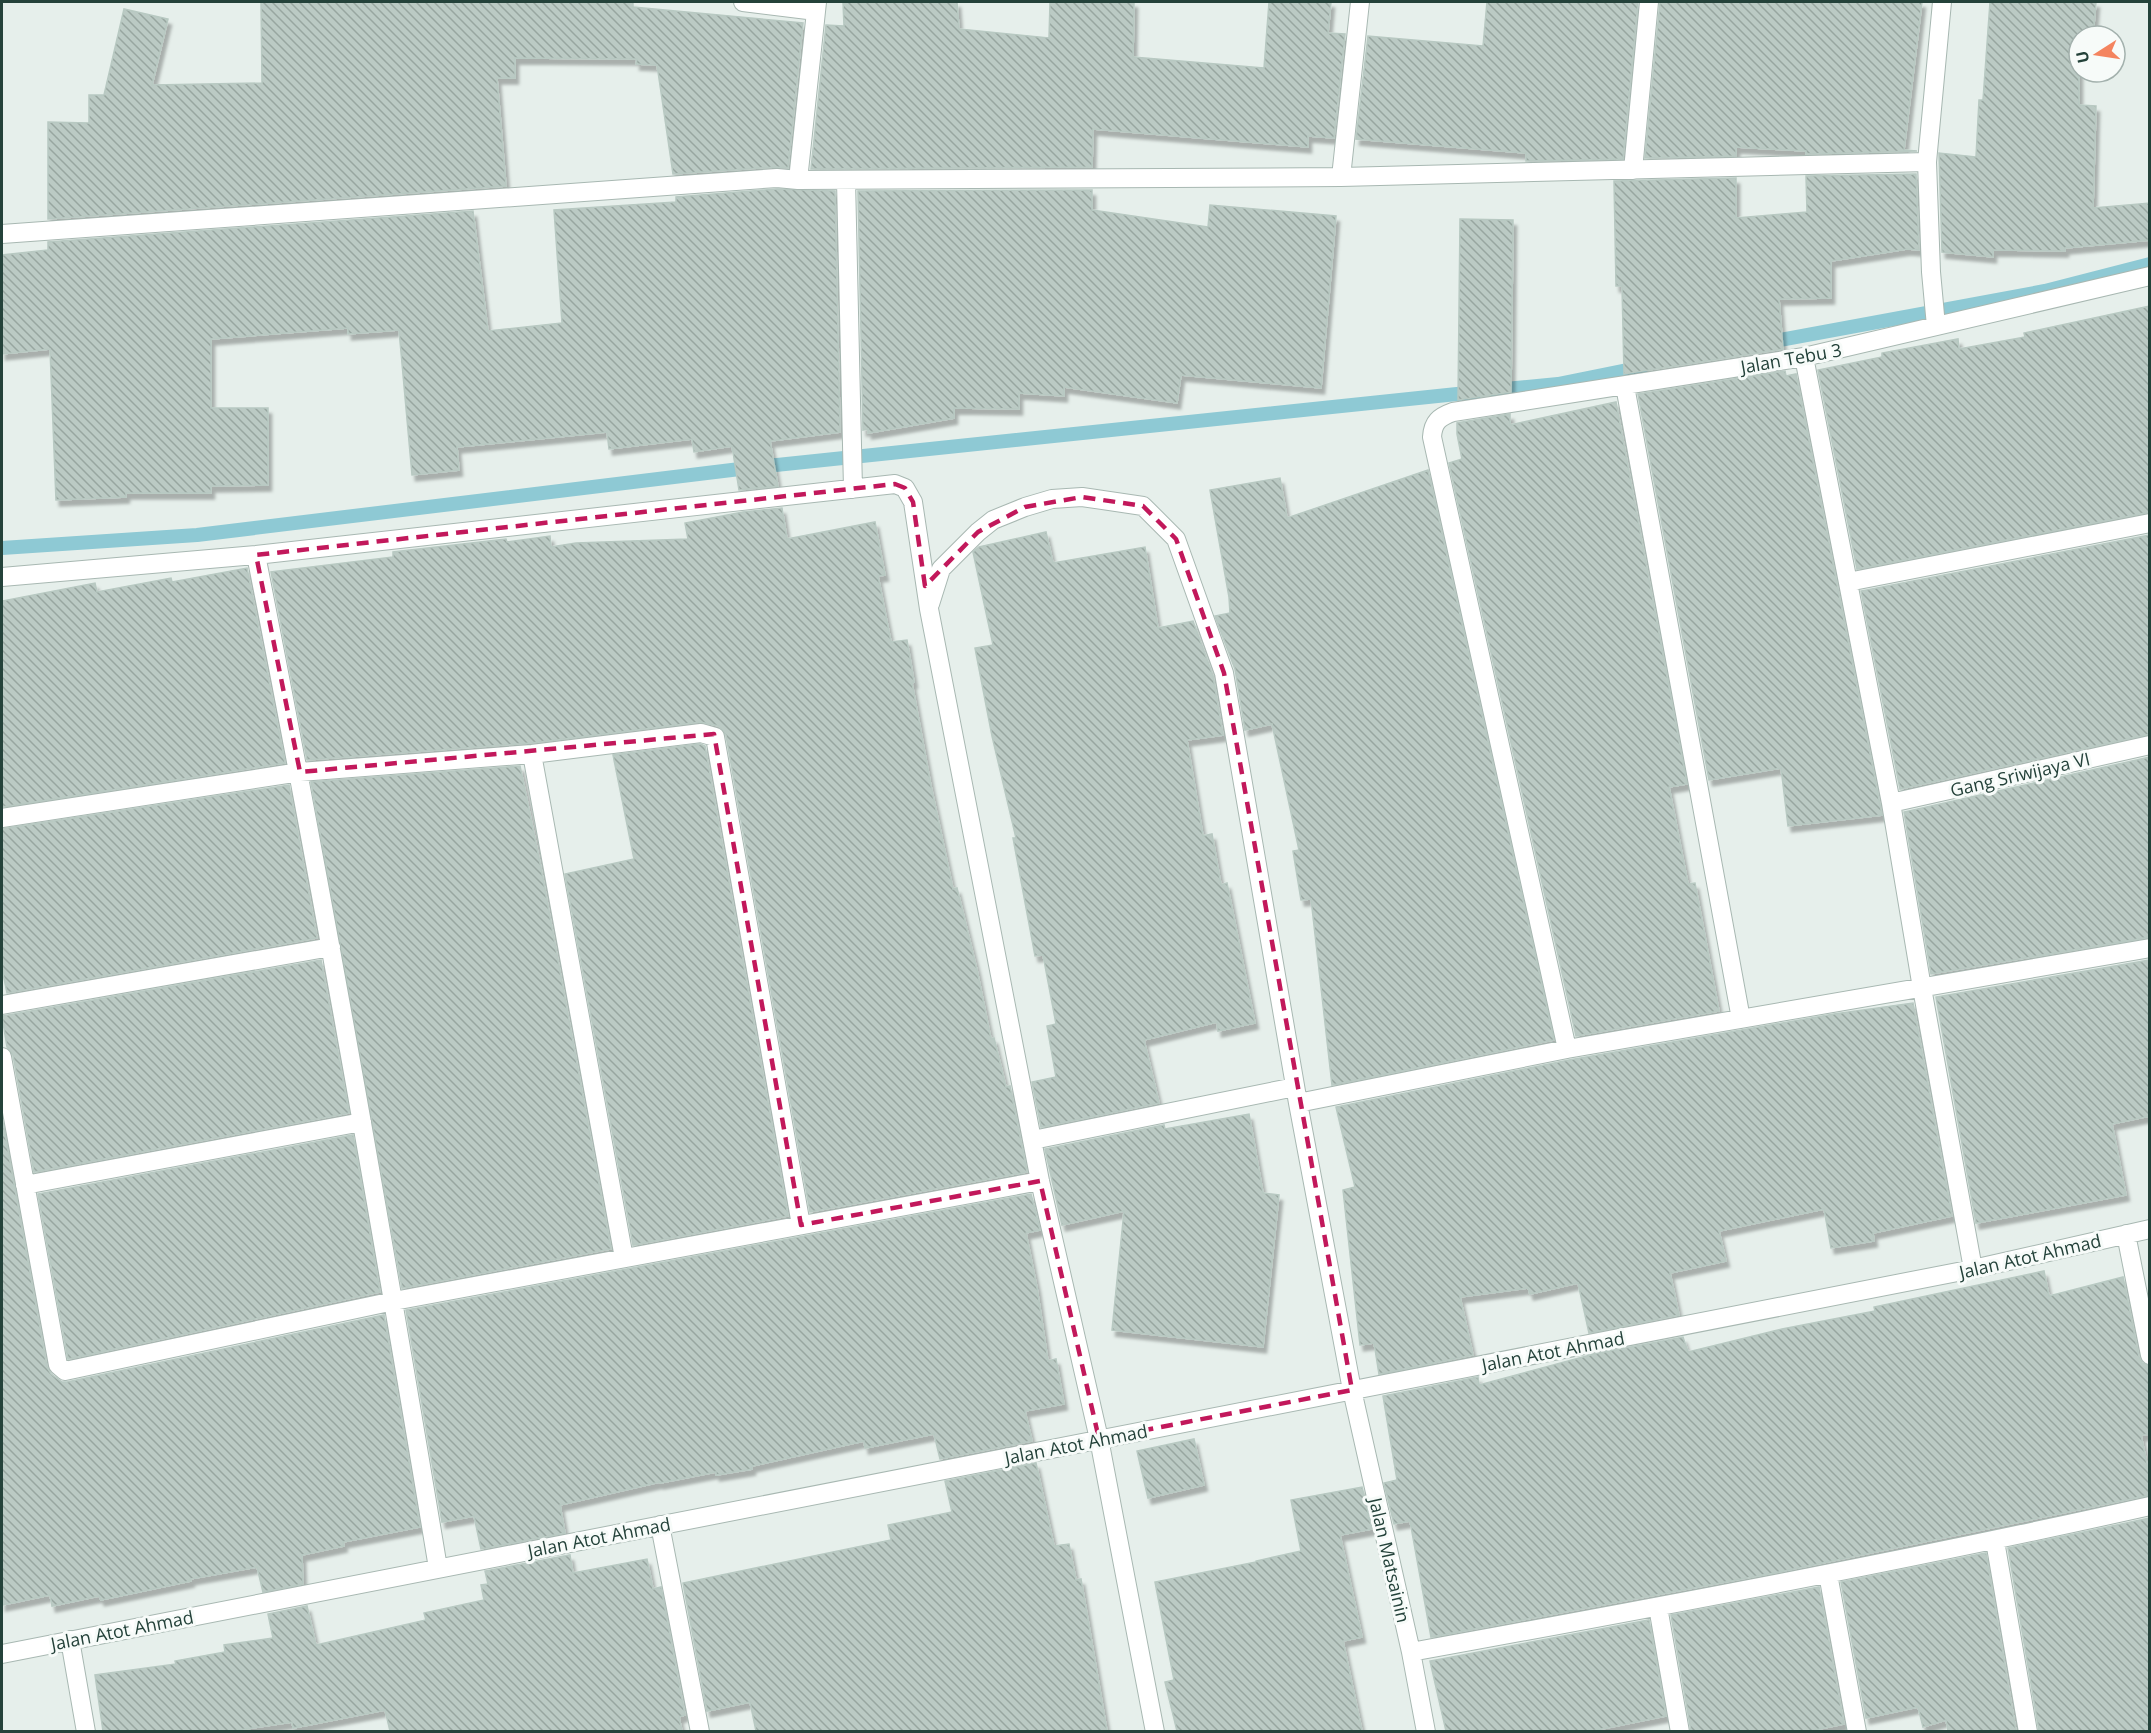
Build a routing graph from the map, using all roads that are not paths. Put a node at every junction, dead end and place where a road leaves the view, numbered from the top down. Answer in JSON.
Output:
{"nodes":[{"id":1,"x":743,"y":2,"type":"edge"},
{"id":2,"x":1360,"y":2,"type":"edge"},
{"id":3,"x":1649,"y":2,"type":"edge"},
{"id":4,"x":1942,"y":2,"type":"edge"},
{"id":5,"x":817,"y":6,"type":"edge"},
{"id":6,"x":1927,"y":162,"type":"junction"},
{"id":7,"x":1633,"y":171,"type":"junction"},
{"id":8,"x":1341,"y":177,"type":"junction"},
{"id":9,"x":798,"y":180,"type":"junction"},
{"id":10,"x":846,"y":180,"type":"junction"},
{"id":11,"x":2,"y":234,"type":"edge"},
{"id":12,"x":2150,"y":276,"type":"edge"},
{"id":13,"x":1935,"y":319,"type":"junction"},
{"id":14,"x":1804,"y":357,"type":"junction"},
{"id":15,"x":1625,"y":386,"type":"junction"},
{"id":16,"x":853,"y":489,"type":"junction"},
{"id":17,"x":2150,"y":523,"type":"edge"},
{"id":18,"x":256,"y":555,"type":"junction"},
{"id":19,"x":2,"y":577,"type":"edge"},
{"id":20,"x":1848,"y":582,"type":"junction"},
{"id":21,"x":929,"y":609,"type":"junction"},
{"id":22,"x":2150,"y":745,"type":"edge"},
{"id":23,"x":532,"y":754,"type":"junction"},
{"id":24,"x":300,"y":772,"type":"junction"},
{"id":25,"x":1891,"y":803,"type":"junction"},
{"id":26,"x":2,"y":818,"type":"edge"},
{"id":27,"x":331,"y":947,"type":"junction"},
{"id":28,"x":2150,"y":948,"type":"edge"},
{"id":29,"x":1922,"y":988,"type":"junction"},
{"id":30,"x":2,"y":1005,"type":"edge"},
{"id":31,"x":1741,"y":1019,"type":"junction"},
{"id":32,"x":1567,"y":1049,"type":"junction"},
{"id":33,"x":2,"y":1057,"type":"edge"},
{"id":34,"x":1296,"y":1095,"type":"junction"},
{"id":35,"x":362,"y":1122,"type":"junction"},
{"id":36,"x":1033,"y":1140,"type":"junction"},
{"id":37,"x":1040,"y":1181,"type":"junction"},
{"id":38,"x":25,"y":1185,"type":"junction"},
{"id":39,"x":801,"y":1225,"type":"junction"},
{"id":40,"x":2150,"y":1229,"type":"edge"},
{"id":41,"x":2126,"y":1234,"type":"junction"},
{"id":42,"x":624,"y":1258,"type":"junction"},
{"id":43,"x":1973,"y":1269,"type":"junction"},
{"id":44,"x":394,"y":1301,"type":"junction"},
{"id":45,"x":2150,"y":1355,"type":"edge"},
{"id":46,"x":1352,"y":1390,"type":"junction"},
{"id":47,"x":1100,"y":1439,"type":"junction"},
{"id":48,"x":2150,"y":1506,"type":"edge"},
{"id":49,"x":660,"y":1525,"type":"junction"},
{"id":50,"x":1995,"y":1541,"type":"junction"},
{"id":51,"x":438,"y":1568,"type":"junction"},
{"id":52,"x":1828,"y":1574,"type":"junction"},
{"id":53,"x":1658,"y":1607,"type":"junction"},
{"id":54,"x":70,"y":1640,"type":"junction"},
{"id":55,"x":1411,"y":1652,"type":"junction"},
{"id":56,"x":2,"y":1653,"type":"edge"},
{"id":57,"x":86,"y":1731,"type":"edge"},
{"id":58,"x":700,"y":1731,"type":"edge"},
{"id":59,"x":1155,"y":1731,"type":"edge"},
{"id":60,"x":1426,"y":1731,"type":"edge"},
{"id":61,"x":1680,"y":1731,"type":"edge"},
{"id":62,"x":1857,"y":1731,"type":"edge"},
{"id":63,"x":2028,"y":1731,"type":"edge"}],
"edges":[{"from":1,"to":5,"type":"street"},
{"from":2,"to":8,"type":"street"},
{"from":3,"to":7,"type":"street"},
{"from":4,"to":6,"type":"street"},
{"from":5,"to":9,"type":"street"},
{"from":6,"to":7,"type":"street"},
{"from":6,"to":13,"type":"street"},
{"from":7,"to":8,"type":"street"},
{"from":8,"to":10,"type":"street"},
{"from":9,"to":10,"type":"street"},
{"from":9,"to":11,"type":"street"},
{"from":10,"to":16,"type":"street"},
{"from":12,"to":13,"type":"street","name":"Jalan Tebu 3"},
{"from":13,"to":14,"type":"street","name":"Jalan Tebu 3"},
{"from":14,"to":15,"type":"street","name":"Jalan Tebu 3"},
{"from":14,"to":20,"type":"street"},
{"from":15,"to":31,"type":"street"},
{"from":15,"to":32,"type":"street","name":"Jalan Tebu 3"},
{"from":16,"to":18,"type":"street"},
{"from":16,"to":21,"type":"street"},
{"from":17,"to":20,"type":"street"},
{"from":18,"to":19,"type":"street"},
{"from":18,"to":24,"type":"street"},
{"from":20,"to":25,"type":"street"},
{"from":21,"to":34,"type":"street","name":"Jalan Matsainin"},
{"from":21,"to":36,"type":"street"},
{"from":22,"to":25,"type":"street","name":"Gang Sriwijaya VI"},
{"from":23,"to":24,"type":"street"},
{"from":23,"to":39,"type":"street"},
{"from":23,"to":42,"type":"street"},
{"from":24,"to":26,"type":"street"},
{"from":24,"to":27,"type":"street"},
{"from":25,"to":29,"type":"street"},
{"from":27,"to":30,"type":"street"},
{"from":27,"to":35,"type":"street"},
{"from":28,"to":29,"type":"street"},
{"from":29,"to":31,"type":"street"},
{"from":29,"to":43,"type":"street"},
{"from":31,"to":32,"type":"street"},
{"from":32,"to":34,"type":"street"},
{"from":33,"to":38,"type":"street"},
{"from":34,"to":36,"type":"street"},
{"from":34,"to":46,"type":"street","name":"Jalan Matsainin"},
{"from":35,"to":38,"type":"street"},
{"from":35,"to":44,"type":"street"},
{"from":36,"to":37,"type":"street"},
{"from":37,"to":39,"type":"street"},
{"from":37,"to":47,"type":"street"},
{"from":38,"to":44,"type":"street"},
{"from":39,"to":42,"type":"street"},
{"from":40,"to":41,"type":"street","name":"Jalan Atot Ahmad"},
{"from":41,"to":43,"type":"street","name":"Jalan Atot Ahmad"},
{"from":41,"to":45,"type":"street"},
{"from":42,"to":44,"type":"street"},
{"from":43,"to":46,"type":"street","name":"Jalan Atot Ahmad"},
{"from":44,"to":51,"type":"street"},
{"from":46,"to":47,"type":"street","name":"Jalan Atot Ahmad"},
{"from":46,"to":55,"type":"street","name":"Jalan Matsainin"},
{"from":47,"to":49,"type":"street","name":"Jalan Atot Ahmad"},
{"from":47,"to":59,"type":"street"},
{"from":48,"to":50,"type":"street"},
{"from":49,"to":51,"type":"street","name":"Jalan Atot Ahmad"},
{"from":49,"to":58,"type":"street"},
{"from":50,"to":52,"type":"street"},
{"from":50,"to":63,"type":"street"},
{"from":51,"to":54,"type":"street","name":"Jalan Atot Ahmad"},
{"from":52,"to":53,"type":"street"},
{"from":52,"to":62,"type":"street"},
{"from":53,"to":55,"type":"street"},
{"from":53,"to":61,"type":"street"},
{"from":54,"to":56,"type":"street","name":"Jalan Atot Ahmad"},
{"from":54,"to":57,"type":"street"},
{"from":55,"to":60,"type":"street","name":"Jalan Matsainin"}]}
